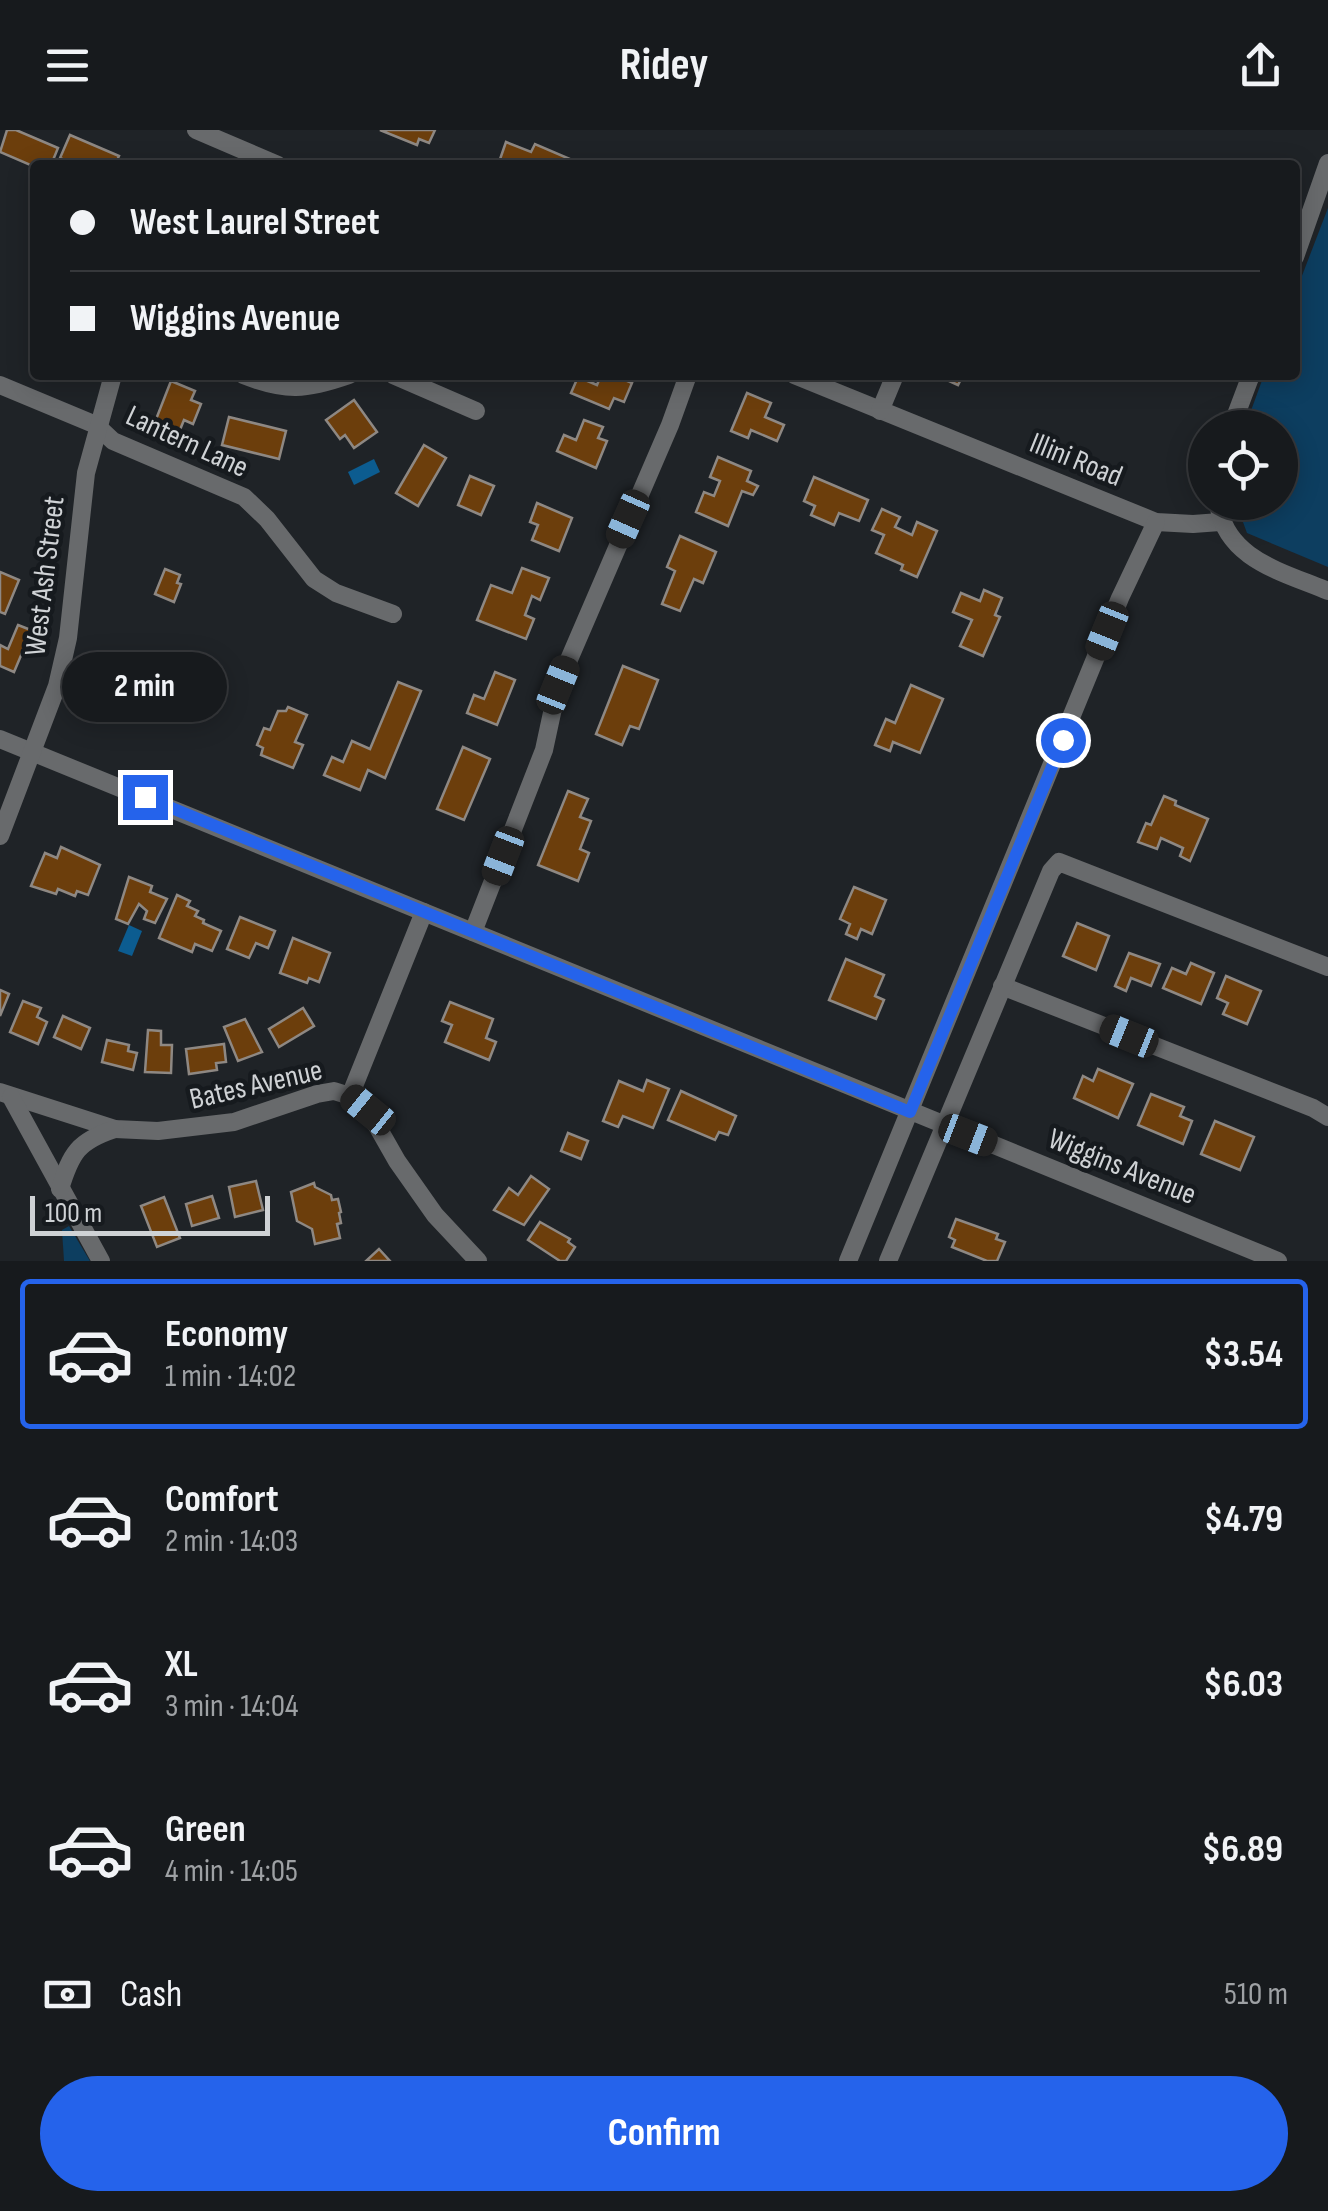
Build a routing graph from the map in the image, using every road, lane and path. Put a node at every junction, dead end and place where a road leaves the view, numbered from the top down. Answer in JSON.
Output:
{"nodes":[{"id":1,"x":196,"y":130,"type":"edge"},
{"id":2,"x":242,"y":158,"type":"edge"},
{"id":3,"x":1328,"y":163,"type":"edge"},
{"id":4,"x":1300,"y":243,"type":"edge"},
{"id":5,"x":111,"y":380,"type":"edge"},
{"id":6,"x":257,"y":380,"type":"edge"},
{"id":7,"x":336,"y":380,"type":"edge"},
{"id":8,"x":405,"y":380,"type":"edge"},
{"id":9,"x":686,"y":380,"type":"edge"},
{"id":10,"x":806,"y":380,"type":"edge"},
{"id":11,"x":893,"y":380,"type":"edge"},
{"id":12,"x":1249,"y":380,"type":"edge"},
{"id":13,"x":0,"y":385,"type":"edge"},
{"id":14,"x":1238,"y":410,"type":"edge"},
{"id":15,"x":476,"y":411,"type":"dead end"},
{"id":16,"x":880,"y":411,"type":"junction"},
{"id":17,"x":96,"y":425,"type":"junction"},
{"id":18,"x":1202,"y":520,"type":"edge"},
{"id":19,"x":1224,"y":520,"type":"edge"},
{"id":20,"x":1156,"y":522,"type":"junction"},
{"id":21,"x":1328,"y":590,"type":"edge"},
{"id":22,"x":393,"y":614,"type":"dead end"},
{"id":23,"x":0,"y":739,"type":"edge"},
{"id":24,"x":34,"y":753,"type":"junction"},
{"id":25,"x":0,"y":836,"type":"edge"},
{"id":26,"x":424,"y":912,"type":"junction"},
{"id":27,"x":473,"y":932,"type":"junction"},
{"id":28,"x":1328,"y":967,"type":"edge"},
{"id":29,"x":1002,"y":986,"type":"junction"},
{"id":30,"x":6,"y":1094,"type":"edge"},
{"id":31,"x":350,"y":1096,"type":"junction"},
{"id":32,"x":910,"y":1112,"type":"junction"},
{"id":33,"x":1328,"y":1117,"type":"edge"},
{"id":34,"x":944,"y":1126,"type":"junction"},
{"id":35,"x":115,"y":1129,"type":"junction"},
{"id":36,"x":60,"y":1189,"type":"junction"},
{"id":37,"x":101,"y":1261,"type":"edge"},
{"id":38,"x":478,"y":1261,"type":"edge"},
{"id":39,"x":848,"y":1261,"type":"edge"},
{"id":40,"x":888,"y":1261,"type":"edge"},
{"id":41,"x":1278,"y":1261,"type":"edge"}],
"edges":[{"from":1,"to":2,"type":"street"},
{"from":3,"to":4,"type":"street"},
{"from":5,"to":17,"type":"street","name":"West Ash Street"},
{"from":6,"to":7,"type":"street"},
{"from":8,"to":15,"type":"street"},
{"from":9,"to":27,"type":"street"},
{"from":10,"to":16,"type":"street","name":"Illini Road"},
{"from":11,"to":16,"type":"street"},
{"from":12,"to":14,"type":"street"},
{"from":13,"to":17,"type":"street","name":"Lantern Lane"},
{"from":16,"to":20,"type":"street","name":"Illini Road"},
{"from":17,"to":22,"type":"street","name":"Lantern Lane"},
{"from":17,"to":24,"type":"street","name":"West Ash Street"},
{"from":18,"to":20,"type":"street","name":"Illini Road"},
{"from":19,"to":21,"type":"street","name":"Illini Road"},
{"from":20,"to":32,"type":"street"},
{"from":23,"to":24,"type":"street","name":"Wiggins Avenue"},
{"from":24,"to":25,"type":"street","name":"West Ash Street"},
{"from":24,"to":26,"type":"street","name":"Wiggins Avenue"},
{"from":26,"to":27,"type":"street","name":"Wiggins Avenue"},
{"from":26,"to":31,"type":"street","name":"Bates Avenue"},
{"from":27,"to":32,"type":"street","name":"Wiggins Avenue"},
{"from":28,"to":29,"type":"street"},
{"from":29,"to":33,"type":"street"},
{"from":29,"to":34,"type":"street"},
{"from":30,"to":35,"type":"street","name":"Bates Avenue"},
{"from":30,"to":36,"type":"street"},
{"from":31,"to":35,"type":"street","name":"Bates Avenue"},
{"from":31,"to":38,"type":"street","name":"Bates Avenue"},
{"from":32,"to":34,"type":"street","name":"Wiggins Avenue"},
{"from":32,"to":39,"type":"street"},
{"from":34,"to":40,"type":"street"},
{"from":34,"to":41,"type":"street","name":"Wiggins Avenue"},
{"from":35,"to":36,"type":"street"},
{"from":36,"to":37,"type":"street"}]}
